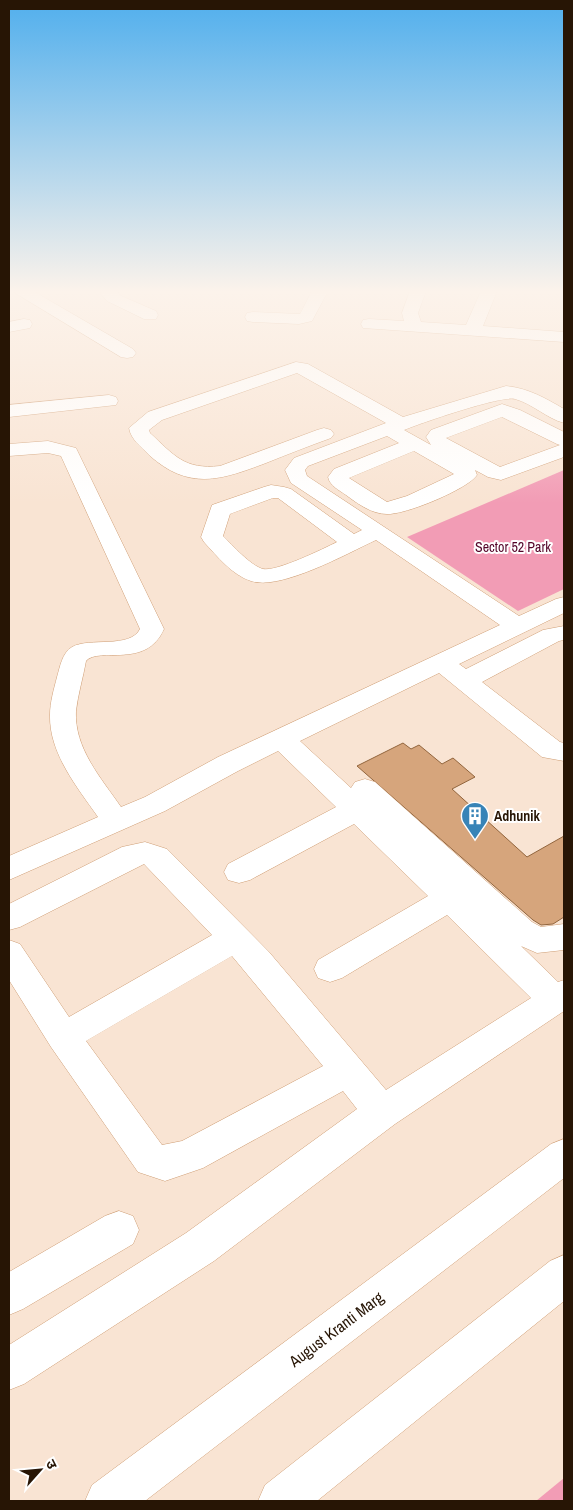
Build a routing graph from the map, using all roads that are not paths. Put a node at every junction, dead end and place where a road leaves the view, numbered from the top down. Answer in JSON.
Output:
{"nodes":[{"id":1,"x":109,"y":402,"type":"dead end"},
{"id":2,"x":9,"y":411,"type":"edge"},
{"id":3,"x":564,"y":417,"type":"edge"},
{"id":4,"x":387,"y":425,"type":"junction"},
{"id":5,"x":564,"y":440,"type":"edge"},
{"id":6,"x":415,"y":444,"type":"junction"},
{"id":7,"x":9,"y":450,"type":"edge"},
{"id":8,"x":564,"y":450,"type":"edge"},
{"id":9,"x":378,"y":531,"type":"junction"},
{"id":10,"x":352,"y":542,"type":"junction"},
{"id":11,"x":564,"y":604,"type":"edge"},
{"id":12,"x":518,"y":627,"type":"junction"},
{"id":13,"x":564,"y":633,"type":"edge"},
{"id":14,"x":441,"y":662,"type":"junction"},
{"id":15,"x":463,"y":681,"type":"junction"},
{"id":16,"x":281,"y":739,"type":"junction"},
{"id":17,"x":564,"y":752,"type":"edge"},
{"id":18,"x":361,"y":799,"type":"junction"},
{"id":19,"x":115,"y":821,"type":"junction"},
{"id":20,"x":9,"y":870,"type":"edge"},
{"id":21,"x":239,"y":872,"type":"dead end"},
{"id":22,"x":450,"y":898,"type":"junction"},
{"id":23,"x":9,"y":918,"type":"edge"},
{"id":24,"x":564,"y":937,"type":"edge"},
{"id":25,"x":235,"y":938,"type":"junction"},
{"id":26,"x":9,"y":953,"type":"edge"},
{"id":27,"x":330,"y":969,"type":"dead end"},
{"id":28,"x":559,"y":997,"type":"edge"},
{"id":29,"x":63,"y":1037,"type":"junction"},
{"id":30,"x":348,"y":1070,"type":"junction"},
{"id":31,"x":382,"y":1112,"type":"junction"},
{"id":32,"x":564,"y":1157,"type":"edge"},
{"id":33,"x":118,"y":1230,"type":"dead end"},
{"id":34,"x":564,"y":1275,"type":"edge"},
{"id":35,"x":9,"y":1294,"type":"edge"},
{"id":36,"x":9,"y":1368,"type":"edge"},
{"id":37,"x":108,"y":1501,"type":"edge"},
{"id":38,"x":281,"y":1501,"type":"edge"}],
"edges":[{"from":1,"to":2,"type":"street"},
{"from":3,"to":4,"type":"street"},
{"from":4,"to":4,"type":"street"},
{"from":4,"to":6,"type":"street"},
{"from":4,"to":9,"type":"street"},
{"from":5,"to":8,"type":"street"},
{"from":6,"to":6,"type":"street"},
{"from":7,"to":19,"type":"street"},
{"from":9,"to":10,"type":"street"},
{"from":9,"to":12,"type":"street"},
{"from":10,"to":10,"type":"street"},
{"from":11,"to":12,"type":"street"},
{"from":12,"to":14,"type":"street"},
{"from":13,"to":15,"type":"street"},
{"from":14,"to":15,"type":"street"},
{"from":14,"to":16,"type":"street"},
{"from":15,"to":17,"type":"street"},
{"from":16,"to":18,"type":"street"},
{"from":16,"to":19,"type":"street"},
{"from":18,"to":21,"type":"street"},
{"from":18,"to":22,"type":"street"},
{"from":18,"to":24,"type":"street"},
{"from":19,"to":20,"type":"street"},
{"from":22,"to":27,"type":"street"},
{"from":22,"to":28,"type":"street"},
{"from":23,"to":25,"type":"street"},
{"from":25,"to":29,"type":"street"},
{"from":25,"to":30,"type":"street"},
{"from":26,"to":29,"type":"street"},
{"from":28,"to":31,"type":"street"},
{"from":29,"to":30,"type":"street"},
{"from":30,"to":31,"type":"street"},
{"from":31,"to":36,"type":"street"},
{"from":32,"to":37,"type":"street","name":"August Kranti Marg"},
{"from":33,"to":35,"type":"street"},
{"from":34,"to":38,"type":"street"}]}
